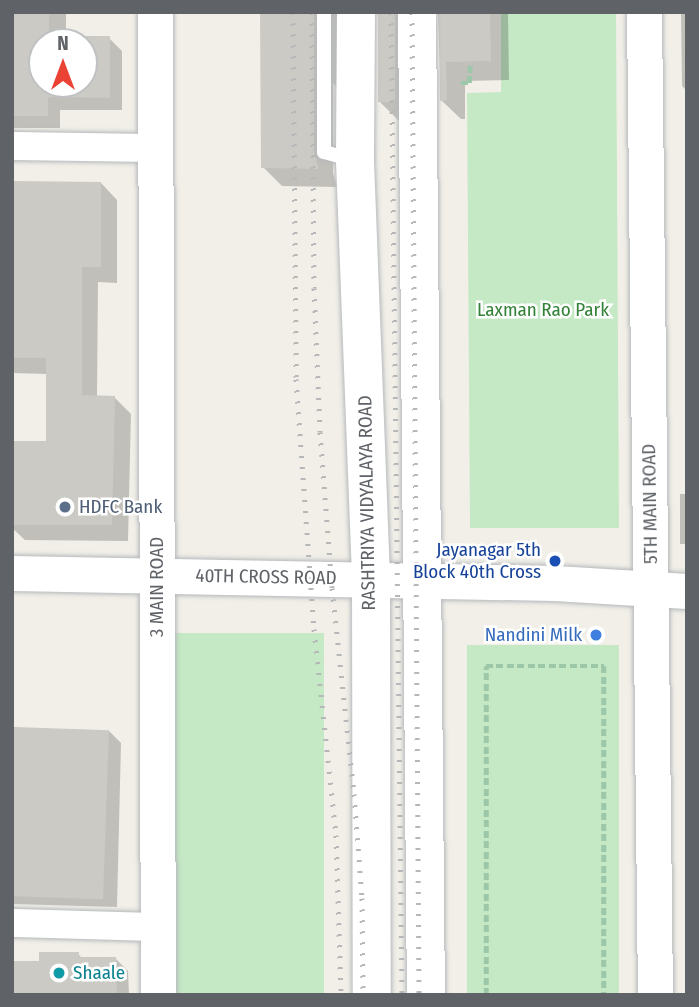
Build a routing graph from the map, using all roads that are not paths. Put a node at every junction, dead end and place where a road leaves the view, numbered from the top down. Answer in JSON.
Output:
{"nodes":[{"id":1,"x":155,"y":12,"type":"edge"},
{"id":2,"x":324,"y":12,"type":"edge"},
{"id":3,"x":356,"y":12,"type":"edge"},
{"id":4,"x":417,"y":12,"type":"edge"},
{"id":5,"x":644,"y":12,"type":"edge"},
{"id":6,"x":12,"y":146,"type":"edge"},
{"id":7,"x":155,"y":148,"type":"junction"},
{"id":8,"x":355,"y":161,"type":"junction"},
{"id":9,"x":12,"y":573,"type":"edge"},
{"id":10,"x":157,"y":575,"type":"junction"},
{"id":11,"x":370,"y":579,"type":"junction"},
{"id":12,"x":423,"y":579,"type":"junction"},
{"id":13,"x":651,"y":590,"type":"junction"},
{"id":14,"x":687,"y":591,"type":"edge"},
{"id":15,"x":12,"y":923,"type":"edge"},
{"id":16,"x":157,"y":927,"type":"junction"},
{"id":17,"x":158,"y":995,"type":"edge"},
{"id":18,"x":372,"y":995,"type":"edge"},
{"id":19,"x":426,"y":995,"type":"edge"},
{"id":20,"x":655,"y":995,"type":"edge"}],
"edges":[{"from":1,"to":7,"type":"street","name":"3 MAIN ROAD"},
{"from":2,"to":8,"type":"lane"},
{"from":3,"to":8,"type":"main road","name":"RASHTRIYA VIDYALAYA ROAD"},
{"from":4,"to":12,"type":"main road"},
{"from":5,"to":13,"type":"street","name":"5TH MAIN ROAD"},
{"from":6,"to":7,"type":"street"},
{"from":7,"to":10,"type":"street","name":"3 MAIN ROAD"},
{"from":8,"to":11,"type":"main road","name":"RASHTRIYA VIDYALAYA ROAD"},
{"from":9,"to":10,"type":"street","name":"40TH CROSS ROAD"},
{"from":10,"to":11,"type":"street","name":"40TH CROSS ROAD"},
{"from":10,"to":16,"type":"street","name":"3 MAIN ROAD"},
{"from":11,"to":12,"type":"street","name":"40TH CROSS ROAD"},
{"from":11,"to":18,"type":"main road","name":"RASHTRIYA VIDYALAYA ROAD"},
{"from":12,"to":13,"type":"street","name":"40TH CROSS ROAD"},
{"from":12,"to":19,"type":"main road"},
{"from":13,"to":14,"type":"street","name":"40TH CROSS ROAD"},
{"from":13,"to":20,"type":"street","name":"5TH MAIN ROAD"},
{"from":15,"to":16,"type":"street"},
{"from":16,"to":17,"type":"street","name":"3 MAIN ROAD"}]}
